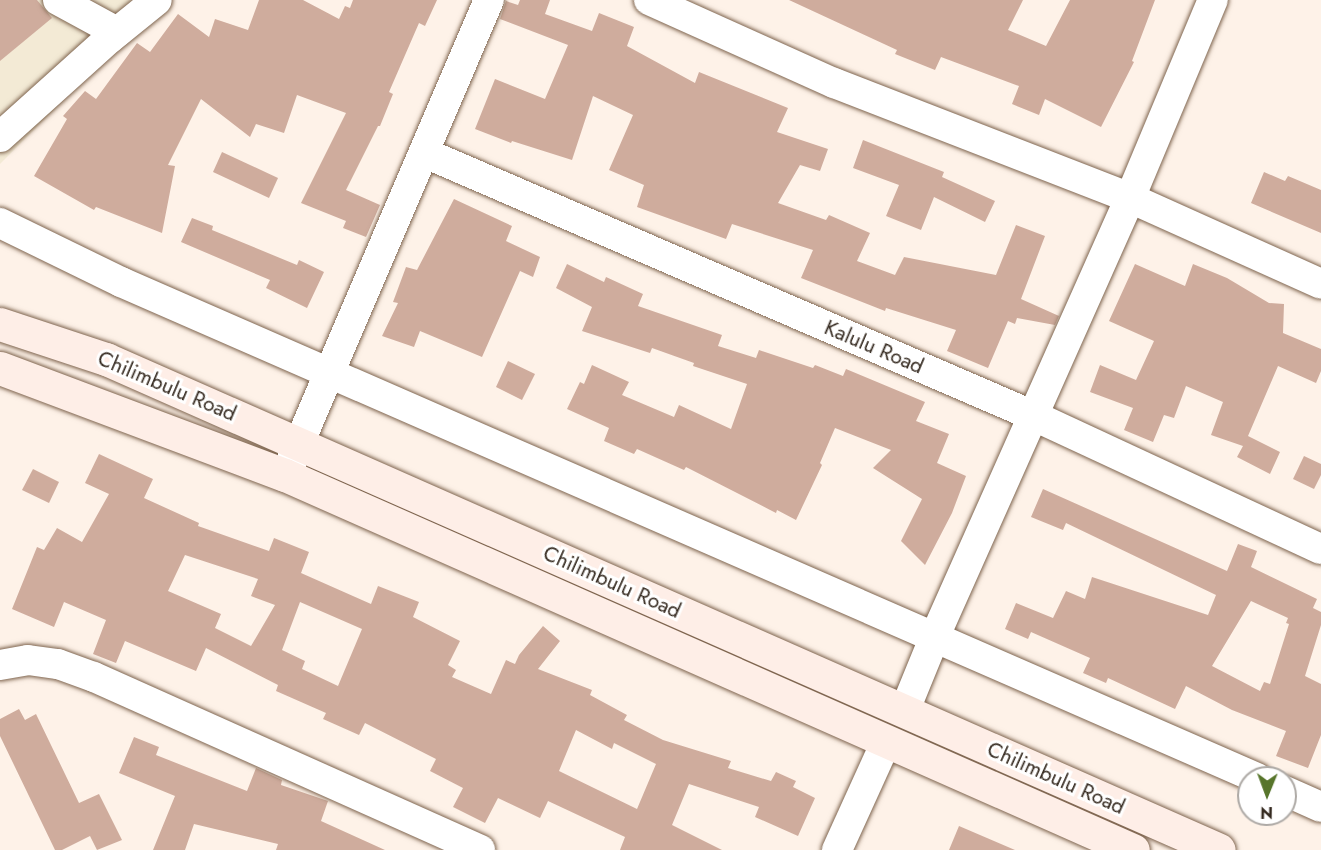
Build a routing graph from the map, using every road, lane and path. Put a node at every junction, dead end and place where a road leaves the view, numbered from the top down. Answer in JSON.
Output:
{"nodes":[{"id":1,"x":58,"y":0,"type":"edge"},
{"id":2,"x":157,"y":0,"type":"edge"},
{"id":3,"x":489,"y":0,"type":"edge"},
{"id":4,"x":649,"y":0,"type":"edge"},
{"id":5,"x":1213,"y":0,"type":"edge"},
{"id":6,"x":117,"y":32,"type":"junction"},
{"id":7,"x":0,"y":136,"type":"edge"},
{"id":8,"x":425,"y":153,"type":"junction"},
{"id":9,"x":1130,"y":198,"type":"junction"},
{"id":10,"x":0,"y":223,"type":"edge"},
{"id":11,"x":1321,"y":284,"type":"edge"},
{"id":12,"x":0,"y":324,"type":"edge"},
{"id":13,"x":0,"y":368,"type":"edge"},
{"id":14,"x":328,"y":372,"type":"junction"},
{"id":15,"x":1034,"y":416,"type":"junction"},
{"id":16,"x":298,"y":442,"type":"junction"},
{"id":17,"x":285,"y":475,"type":"junction"},
{"id":18,"x":1321,"y":549,"type":"edge"},
{"id":19,"x":935,"y":636,"type":"junction"},
{"id":20,"x":0,"y":665,"type":"edge"},
{"id":21,"x":904,"y":712,"type":"junction"},
{"id":22,"x":886,"y":742,"type":"junction"},
{"id":23,"x":1237,"y":769,"type":"edge"},
{"id":24,"x":1297,"y":796,"type":"edge"},
{"id":25,"x":1321,"y":807,"type":"edge"},
{"id":26,"x":480,"y":850,"type":"edge"},
{"id":27,"x":837,"y":850,"type":"edge"},
{"id":28,"x":1133,"y":850,"type":"edge"},
{"id":29,"x":1219,"y":850,"type":"edge"}],
"edges":[{"from":1,"to":6,"type":"street"},
{"from":2,"to":6,"type":"street"},
{"from":3,"to":8,"type":"street"},
{"from":4,"to":9,"type":"street"},
{"from":5,"to":9,"type":"street"},
{"from":6,"to":7,"type":"street"},
{"from":8,"to":14,"type":"street"},
{"from":8,"to":15,"type":"street","name":"Kalulu Road"},
{"from":9,"to":11,"type":"street"},
{"from":9,"to":15,"type":"street"},
{"from":10,"to":14,"type":"street"},
{"from":12,"to":16,"type":"main road","name":"Chilimbulu Road"},
{"from":13,"to":17,"type":"main road","name":"Chilimbulu Road"},
{"from":14,"to":16,"type":"street"},
{"from":14,"to":19,"type":"street"},
{"from":15,"to":18,"type":"street","name":"Kalulu Road"},
{"from":15,"to":19,"type":"street"},
{"from":16,"to":17,"type":"street"},
{"from":16,"to":21,"type":"main road","name":"Chilimbulu Road"},
{"from":17,"to":22,"type":"main road","name":"Chilimbulu Road"},
{"from":19,"to":21,"type":"street"},
{"from":19,"to":23,"type":"street"},
{"from":20,"to":26,"type":"street"},
{"from":21,"to":29,"type":"main road","name":"Chilimbulu Road"},
{"from":22,"to":27,"type":"street"},
{"from":22,"to":28,"type":"main road","name":"Chilimbulu Road"},
{"from":24,"to":25,"type":"street"}]}
